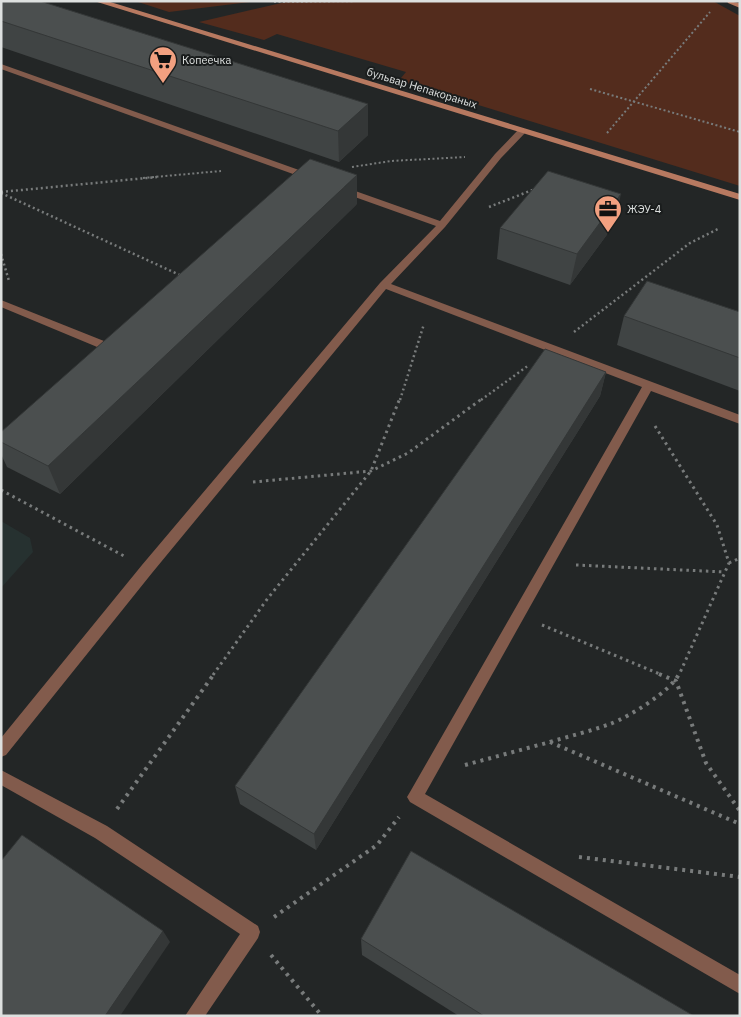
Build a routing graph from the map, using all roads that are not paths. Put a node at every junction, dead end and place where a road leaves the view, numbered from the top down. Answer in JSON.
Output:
{"nodes":[{"id":1,"x":98,"y":1,"type":"edge"},
{"id":2,"x":731,"y":1,"type":"edge"},
{"id":3,"x":740,"y":6,"type":"edge"},
{"id":4,"x":1,"y":66,"type":"edge"},
{"id":5,"x":522,"y":131,"type":"junction"},
{"id":6,"x":318,"y":180,"type":"edge"},
{"id":7,"x":336,"y":187,"type":"edge"},
{"id":8,"x":740,"y":197,"type":"edge"},
{"id":9,"x":442,"y":225,"type":"junction"},
{"id":10,"x":384,"y":285,"type":"junction"},
{"id":11,"x":1,"y":303,"type":"edge"},
{"id":12,"x":96,"y":361,"type":"edge"},
{"id":13,"x":649,"y":385,"type":"junction"},
{"id":14,"x":740,"y":420,"type":"edge"},
{"id":15,"x":1,"y":750,"type":"edge"},
{"id":16,"x":1,"y":777,"type":"edge"},
{"id":17,"x":740,"y":985,"type":"edge"},
{"id":18,"x":194,"y":1016,"type":"edge"}],
"edges":[{"from":1,"to":5,"type":"main road","name":"бульвар Непакораных"},
{"from":2,"to":3,"type":"main road"},
{"from":4,"to":6,"type":"lane"},
{"from":5,"to":8,"type":"main road","name":"бульвар Непакораных"},
{"from":5,"to":9,"type":"lane"},
{"from":7,"to":9,"type":"lane"},
{"from":9,"to":10,"type":"lane"},
{"from":10,"to":13,"type":"lane"},
{"from":10,"to":15,"type":"lane"},
{"from":11,"to":12,"type":"lane"},
{"from":13,"to":14,"type":"lane"},
{"from":13,"to":17,"type":"lane"},
{"from":16,"to":18,"type":"lane"}]}
